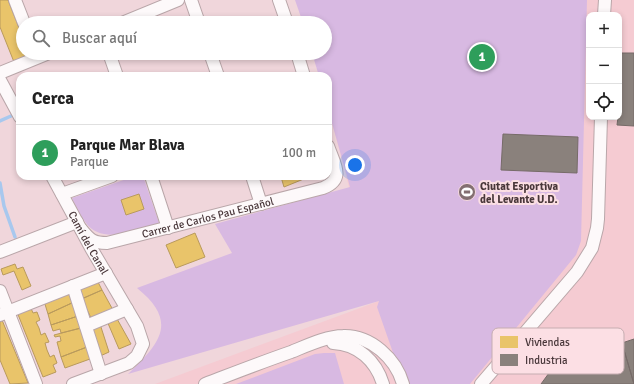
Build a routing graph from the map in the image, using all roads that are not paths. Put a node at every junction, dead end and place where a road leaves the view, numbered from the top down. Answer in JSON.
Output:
{"nodes":[{"id":1,"x":15,"y":0,"type":"edge"},
{"id":2,"x":178,"y":0,"type":"edge"},
{"id":3,"x":192,"y":0,"type":"edge"},
{"id":4,"x":279,"y":0,"type":"edge"},
{"id":5,"x":605,"y":0,"type":"edge"},
{"id":6,"x":604,"y":12,"type":"edge"},
{"id":7,"x":21,"y":16,"type":"edge"},
{"id":8,"x":139,"y":16,"type":"edge"},
{"id":9,"x":197,"y":16,"type":"edge"},
{"id":10,"x":284,"y":16,"type":"edge"},
{"id":11,"x":28,"y":60,"type":"edge"},
{"id":12,"x":111,"y":60,"type":"edge"},
{"id":13,"x":212,"y":60,"type":"edge"},
{"id":14,"x":299,"y":60,"type":"edge"},
{"id":15,"x":116,"y":72,"type":"edge"},
{"id":16,"x":217,"y":72,"type":"edge"},
{"id":17,"x":303,"y":72,"type":"edge"},
{"id":18,"x":0,"y":73,"type":"edge"},
{"id":19,"x":0,"y":80,"type":"edge"},
{"id":20,"x":16,"y":110,"type":"edge"},
{"id":21,"x":601,"y":120,"type":"edge"},
{"id":22,"x":332,"y":158,"type":"edge"},
{"id":23,"x":54,"y":180,"type":"edge"},
{"id":24,"x":101,"y":180,"type":"edge"},
{"id":25,"x":152,"y":180,"type":"edge"},
{"id":26,"x":253,"y":180,"type":"edge"},
{"id":27,"x":62,"y":194,"type":"junction"},
{"id":28,"x":261,"y":204,"type":"junction"},
{"id":29,"x":78,"y":226,"type":"junction"},
{"id":30,"x":168,"y":228,"type":"junction"},
{"id":31,"x":0,"y":252,"type":"edge"},
{"id":32,"x":106,"y":272,"type":"junction"},
{"id":33,"x":73,"y":286,"type":"junction"},
{"id":34,"x":0,"y":291,"type":"edge"},
{"id":35,"x":127,"y":309,"type":"junction"},
{"id":36,"x":4,"y":314,"type":"edge"},
{"id":37,"x":86,"y":326,"type":"junction"},
{"id":38,"x":529,"y":328,"type":"edge"},
{"id":39,"x":300,"y":348,"type":"junction"},
{"id":40,"x":492,"y":371,"type":"edge"},
{"id":41,"x":101,"y":374,"type":"junction"},
{"id":42,"x":36,"y":384,"type":"edge"},
{"id":43,"x":73,"y":384,"type":"edge"},
{"id":44,"x":205,"y":384,"type":"edge"},
{"id":45,"x":383,"y":384,"type":"edge"},
{"id":46,"x":403,"y":384,"type":"edge"},
{"id":47,"x":481,"y":384,"type":"edge"}],
"edges":[{"from":1,"to":7,"type":"street"},
{"from":2,"to":8,"type":"street"},
{"from":3,"to":9,"type":"street"},
{"from":4,"to":10,"type":"street"},
{"from":5,"to":6,"type":"street"},
{"from":11,"to":18,"type":"street"},
{"from":12,"to":15,"type":"street"},
{"from":13,"to":16,"type":"street"},
{"from":14,"to":17,"type":"street"},
{"from":19,"to":20,"type":"street"},
{"from":21,"to":38,"type":"street"},
{"from":22,"to":28,"type":"street","name":"Carrer de Carlos Pau Español"},
{"from":23,"to":27,"type":"street","name":"Camí del Canal"},
{"from":24,"to":27,"type":"street"},
{"from":25,"to":30,"type":"street"},
{"from":26,"to":28,"type":"street"},
{"from":27,"to":29,"type":"street","name":"Camí del Canal"},
{"from":28,"to":30,"type":"street","name":"Carrer de Carlos Pau Español"},
{"from":29,"to":30,"type":"street","name":"Carrer de Carlos Pau Español"},
{"from":29,"to":31,"type":"street"},
{"from":29,"to":32,"type":"street","name":"Camí del Canal"},
{"from":32,"to":33,"type":"street"},
{"from":32,"to":35,"type":"street","name":"Camí del Canal"},
{"from":33,"to":36,"type":"street"},
{"from":33,"to":37,"type":"street"},
{"from":34,"to":36,"type":"street"},
{"from":35,"to":37,"type":"street"},
{"from":35,"to":41,"type":"street","name":"Camí del Canal"},
{"from":36,"to":42,"type":"street"},
{"from":37,"to":41,"type":"street"},
{"from":39,"to":44,"type":"street"},
{"from":39,"to":45,"type":"street"},
{"from":39,"to":46,"type":"street"},
{"from":40,"to":47,"type":"street"},
{"from":41,"to":43,"type":"street"}]}
